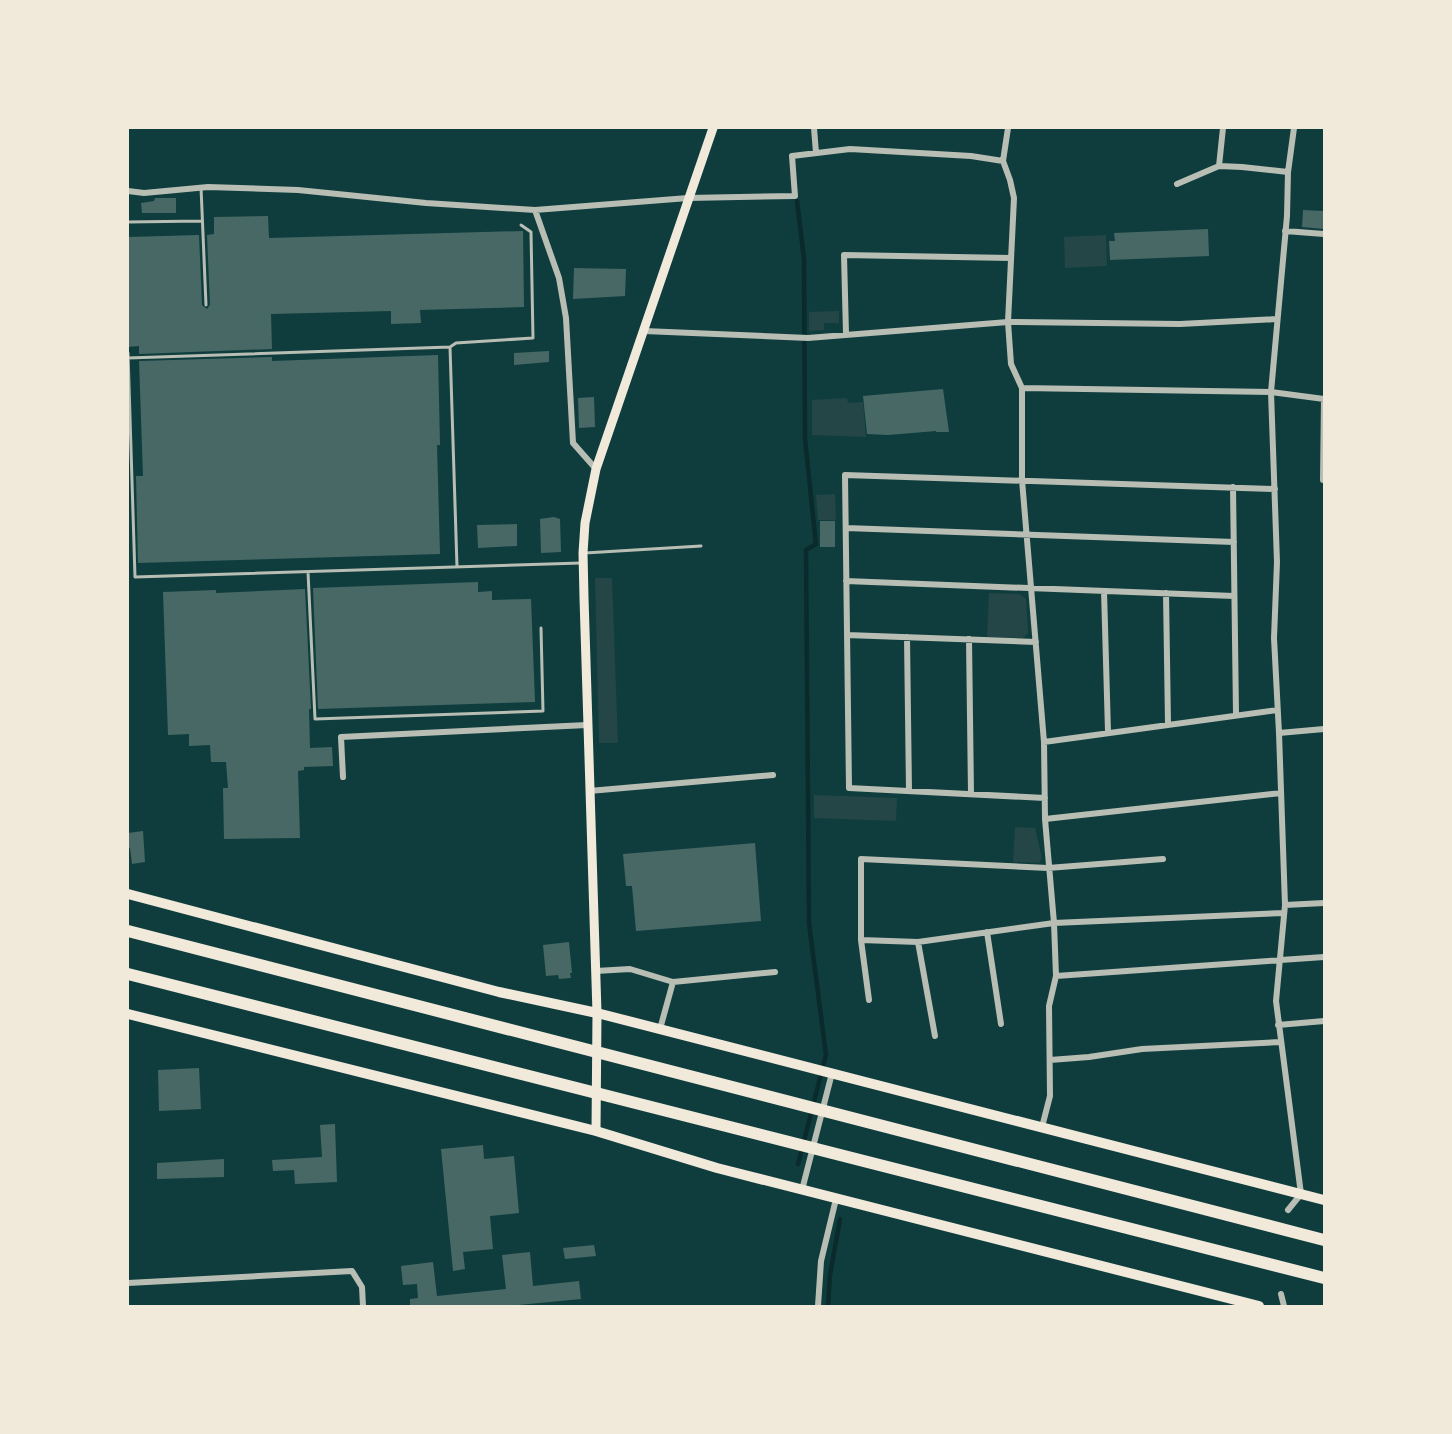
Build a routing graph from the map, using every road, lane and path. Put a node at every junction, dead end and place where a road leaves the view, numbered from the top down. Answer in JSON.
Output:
{"nodes":[{"id":1,"x":713,"y":128,"type":"edge"},
{"id":2,"x":814,"y":128,"type":"edge"},
{"id":3,"x":1008,"y":128,"type":"edge"},
{"id":4,"x":1223,"y":128,"type":"edge"},
{"id":5,"x":1294,"y":128,"type":"edge"},
{"id":6,"x":816,"y":153,"type":"junction"},
{"id":7,"x":1003,"y":160,"type":"junction"},
{"id":8,"x":1219,"y":166,"type":"junction"},
{"id":9,"x":1288,"y":172,"type":"junction"},
{"id":10,"x":1177,"y":184,"type":"dead end"},
{"id":11,"x":201,"y":187,"type":"junction"},
{"id":12,"x":128,"y":191,"type":"edge"},
{"id":13,"x":688,"y":198,"type":"junction"},
{"id":14,"x":535,"y":210,"type":"junction"},
{"id":15,"x":202,"y":221,"type":"junction"},
{"id":16,"x":128,"y":222,"type":"edge"},
{"id":17,"x":521,"y":225,"type":"dead end"},
{"id":18,"x":1285,"y":231,"type":"junction"},
{"id":19,"x":1324,"y":234,"type":"edge"},
{"id":20,"x":1011,"y":258,"type":"junction"},
{"id":21,"x":206,"y":305,"type":"dead end"},
{"id":22,"x":1278,"y":319,"type":"junction"},
{"id":23,"x":1008,"y":322,"type":"junction"},
{"id":24,"x":644,"y":331,"type":"junction"},
{"id":25,"x":846,"y":334,"type":"junction"},
{"id":26,"x":450,"y":347,"type":"junction"},
{"id":27,"x":128,"y":356,"type":"edge"},
{"id":28,"x":1022,"y":388,"type":"junction"},
{"id":29,"x":1271,"y":392,"type":"junction"},
{"id":30,"x":1324,"y":399,"type":"edge"},
{"id":31,"x":596,"y":469,"type":"junction"},
{"id":32,"x":1022,"y":480,"type":"junction"},
{"id":33,"x":1323,"y":480,"type":"edge"},
{"id":34,"x":1233,"y":487,"type":"junction"},
{"id":35,"x":1275,"y":489,"type":"junction"},
{"id":36,"x":846,"y":528,"type":"junction"},
{"id":37,"x":1027,"y":535,"type":"junction"},
{"id":38,"x":1234,"y":542,"type":"junction"},
{"id":39,"x":701,"y":546,"type":"dead end"},
{"id":40,"x":583,"y":558,"type":"junction"},
{"id":41,"x":456,"y":567,"type":"junction"},
{"id":42,"x":308,"y":572,"type":"junction"},
{"id":43,"x":846,"y":581,"type":"junction"},
{"id":44,"x":1031,"y":588,"type":"junction"},
{"id":45,"x":1104,"y":591,"type":"junction"},
{"id":46,"x":1166,"y":593,"type":"junction"},
{"id":47,"x":1234,"y":596,"type":"junction"},
{"id":48,"x":541,"y":628,"type":"dead end"},
{"id":49,"x":847,"y":635,"type":"junction"},
{"id":50,"x":907,"y":637,"type":"junction"},
{"id":51,"x":969,"y":639,"type":"junction"},
{"id":52,"x":1036,"y":642,"type":"junction"},
{"id":53,"x":1276,"y":710,"type":"junction"},
{"id":54,"x":1236,"y":714,"type":"junction"},
{"id":55,"x":1168,"y":724,"type":"junction"},
{"id":56,"x":588,"y":725,"type":"junction"},
{"id":57,"x":1324,"y":729,"type":"edge"},
{"id":58,"x":1108,"y":732,"type":"junction"},
{"id":59,"x":1280,"y":733,"type":"junction"},
{"id":60,"x":1044,"y":742,"type":"junction"},
{"id":61,"x":773,"y":775,"type":"dead end"},
{"id":62,"x":343,"y":777,"type":"dead end"},
{"id":63,"x":589,"y":791,"type":"junction"},
{"id":64,"x":909,"y":791,"type":"junction"},
{"id":65,"x":971,"y":794,"type":"junction"},
{"id":66,"x":1281,"y":794,"type":"junction"},
{"id":67,"x":1045,"y":798,"type":"junction"},
{"id":68,"x":1045,"y":819,"type":"junction"},
{"id":69,"x":1163,"y":859,"type":"dead end"},
{"id":70,"x":1048,"y":868,"type":"junction"},
{"id":71,"x":128,"y":894,"type":"edge"},
{"id":72,"x":1324,"y":903,"type":"edge"},
{"id":73,"x":1285,"y":904,"type":"junction"},
{"id":74,"x":1284,"y":913,"type":"junction"},
{"id":75,"x":1054,"y":923,"type":"junction"},
{"id":76,"x":128,"y":931,"type":"edge"},
{"id":77,"x":987,"y":932,"type":"junction"},
{"id":78,"x":861,"y":940,"type":"junction"},
{"id":79,"x":918,"y":942,"type":"junction"},
{"id":80,"x":1324,"y":957,"type":"edge"},
{"id":81,"x":1280,"y":959,"type":"junction"},
{"id":82,"x":596,"y":971,"type":"junction"},
{"id":83,"x":775,"y":972,"type":"dead end"},
{"id":84,"x":128,"y":974,"type":"edge"},
{"id":85,"x":1056,"y":976,"type":"junction"},
{"id":86,"x":673,"y":982,"type":"junction"},
{"id":87,"x":869,"y":1000,"type":"dead end"},
{"id":88,"x":597,"y":1013,"type":"junction"},
{"id":89,"x":128,"y":1014,"type":"edge"},
{"id":90,"x":1324,"y":1021,"type":"edge"},
{"id":91,"x":1001,"y":1024,"type":"dead end"},
{"id":92,"x":1278,"y":1025,"type":"junction"},
{"id":93,"x":660,"y":1029,"type":"junction"},
{"id":94,"x":935,"y":1036,"type":"dead end"},
{"id":95,"x":1280,"y":1042,"type":"junction"},
{"id":96,"x":1050,"y":1060,"type":"junction"},
{"id":97,"x":830,"y":1073,"type":"junction"},
{"id":98,"x":1042,"y":1127,"type":"junction"},
{"id":99,"x":596,"y":1131,"type":"junction"},
{"id":100,"x":802,"y":1190,"type":"junction"},
{"id":101,"x":1301,"y":1194,"type":"junction"},
{"id":102,"x":836,"y":1199,"type":"junction"},
{"id":103,"x":1324,"y":1200,"type":"edge"},
{"id":104,"x":1288,"y":1210,"type":"dead end"},
{"id":105,"x":1324,"y":1240,"type":"edge"},
{"id":106,"x":1324,"y":1278,"type":"edge"},
{"id":107,"x":128,"y":1283,"type":"edge"},
{"id":108,"x":1281,"y":1294,"type":"dead end"},
{"id":109,"x":363,"y":1306,"type":"edge"},
{"id":110,"x":818,"y":1306,"type":"edge"},
{"id":111,"x":1258,"y":1306,"type":"edge"},
{"id":112,"x":1284,"y":1306,"type":"edge"}],
"edges":[{"from":1,"to":13,"type":"main road"},
{"from":2,"to":6,"type":"street"},
{"from":3,"to":7,"type":"street"},
{"from":4,"to":8,"type":"street"},
{"from":5,"to":9,"type":"street"},
{"from":6,"to":7,"type":"street"},
{"from":6,"to":13,"type":"street"},
{"from":7,"to":20,"type":"street"},
{"from":8,"to":9,"type":"street"},
{"from":8,"to":10,"type":"street"},
{"from":9,"to":18,"type":"street"},
{"from":11,"to":12,"type":"street"},
{"from":11,"to":14,"type":"street"},
{"from":11,"to":15,"type":"lane"},
{"from":13,"to":14,"type":"street"},
{"from":13,"to":24,"type":"main road"},
{"from":14,"to":31,"type":"street"},
{"from":15,"to":16,"type":"lane"},
{"from":15,"to":21,"type":"lane"},
{"from":17,"to":26,"type":"lane"},
{"from":18,"to":19,"type":"street"},
{"from":18,"to":22,"type":"street"},
{"from":20,"to":23,"type":"street"},
{"from":20,"to":25,"type":"street"},
{"from":22,"to":23,"type":"street"},
{"from":22,"to":29,"type":"street"},
{"from":23,"to":25,"type":"street"},
{"from":23,"to":28,"type":"street"},
{"from":24,"to":25,"type":"street"},
{"from":24,"to":31,"type":"main road"},
{"from":26,"to":27,"type":"lane"},
{"from":26,"to":41,"type":"lane"},
{"from":27,"to":42,"type":"lane"},
{"from":28,"to":29,"type":"street"},
{"from":28,"to":32,"type":"street"},
{"from":29,"to":30,"type":"street"},
{"from":29,"to":35,"type":"street"},
{"from":30,"to":33,"type":"street"},
{"from":31,"to":40,"type":"main road"},
{"from":32,"to":34,"type":"street"},
{"from":32,"to":36,"type":"street"},
{"from":32,"to":37,"type":"street"},
{"from":34,"to":35,"type":"street"},
{"from":34,"to":38,"type":"street"},
{"from":35,"to":53,"type":"street"},
{"from":36,"to":37,"type":"street"},
{"from":36,"to":43,"type":"street"},
{"from":37,"to":38,"type":"street"},
{"from":37,"to":44,"type":"street"},
{"from":38,"to":47,"type":"street"},
{"from":39,"to":40,"type":"lane"},
{"from":40,"to":41,"type":"lane"},
{"from":40,"to":56,"type":"main road"},
{"from":41,"to":42,"type":"lane"},
{"from":42,"to":48,"type":"lane"},
{"from":43,"to":44,"type":"street"},
{"from":43,"to":49,"type":"street"},
{"from":44,"to":45,"type":"street"},
{"from":44,"to":52,"type":"street"},
{"from":45,"to":46,"type":"street"},
{"from":45,"to":58,"type":"street"},
{"from":46,"to":47,"type":"street"},
{"from":46,"to":55,"type":"street"},
{"from":47,"to":54,"type":"street"},
{"from":49,"to":50,"type":"street"},
{"from":49,"to":64,"type":"street"},
{"from":50,"to":51,"type":"street"},
{"from":50,"to":64,"type":"street"},
{"from":51,"to":52,"type":"street"},
{"from":51,"to":65,"type":"street"},
{"from":52,"to":60,"type":"street"},
{"from":53,"to":54,"type":"street"},
{"from":53,"to":59,"type":"street"},
{"from":54,"to":55,"type":"street"},
{"from":55,"to":58,"type":"street"},
{"from":56,"to":62,"type":"street"},
{"from":56,"to":63,"type":"main road"},
{"from":57,"to":59,"type":"street"},
{"from":58,"to":60,"type":"street"},
{"from":59,"to":66,"type":"street"},
{"from":60,"to":67,"type":"street"},
{"from":61,"to":63,"type":"street"},
{"from":63,"to":82,"type":"main road"},
{"from":64,"to":65,"type":"street"},
{"from":65,"to":67,"type":"street"},
{"from":66,"to":68,"type":"street"},
{"from":66,"to":73,"type":"street"},
{"from":67,"to":68,"type":"street"},
{"from":68,"to":70,"type":"street"},
{"from":69,"to":70,"type":"street"},
{"from":70,"to":75,"type":"street"},
{"from":70,"to":78,"type":"street"},
{"from":71,"to":88,"type":"highway"},
{"from":72,"to":73,"type":"street"},
{"from":73,"to":74,"type":"street"},
{"from":74,"to":75,"type":"street"},
{"from":74,"to":81,"type":"street"},
{"from":75,"to":77,"type":"street"},
{"from":75,"to":85,"type":"street"},
{"from":76,"to":105,"type":"highway"},
{"from":77,"to":79,"type":"street"},
{"from":77,"to":91,"type":"street"},
{"from":78,"to":79,"type":"street"},
{"from":78,"to":87,"type":"street"},
{"from":79,"to":94,"type":"street"},
{"from":80,"to":81,"type":"street"},
{"from":81,"to":85,"type":"street"},
{"from":81,"to":92,"type":"street"},
{"from":82,"to":86,"type":"street"},
{"from":82,"to":88,"type":"main road"},
{"from":83,"to":86,"type":"street"},
{"from":84,"to":106,"type":"highway"},
{"from":85,"to":96,"type":"street"},
{"from":86,"to":93,"type":"street"},
{"from":88,"to":93,"type":"highway"},
{"from":88,"to":99,"type":"main road"},
{"from":89,"to":99,"type":"highway"},
{"from":90,"to":92,"type":"street"},
{"from":92,"to":95,"type":"street"},
{"from":93,"to":97,"type":"highway"},
{"from":95,"to":96,"type":"street"},
{"from":95,"to":101,"type":"street"},
{"from":96,"to":98,"type":"street"},
{"from":97,"to":98,"type":"highway"},
{"from":97,"to":100,"type":"street"},
{"from":98,"to":101,"type":"highway"},
{"from":99,"to":100,"type":"highway"},
{"from":100,"to":102,"type":"highway"},
{"from":101,"to":103,"type":"highway"},
{"from":101,"to":104,"type":"street"},
{"from":102,"to":110,"type":"street"},
{"from":102,"to":111,"type":"highway"},
{"from":107,"to":109,"type":"street"},
{"from":108,"to":112,"type":"street"}]}
